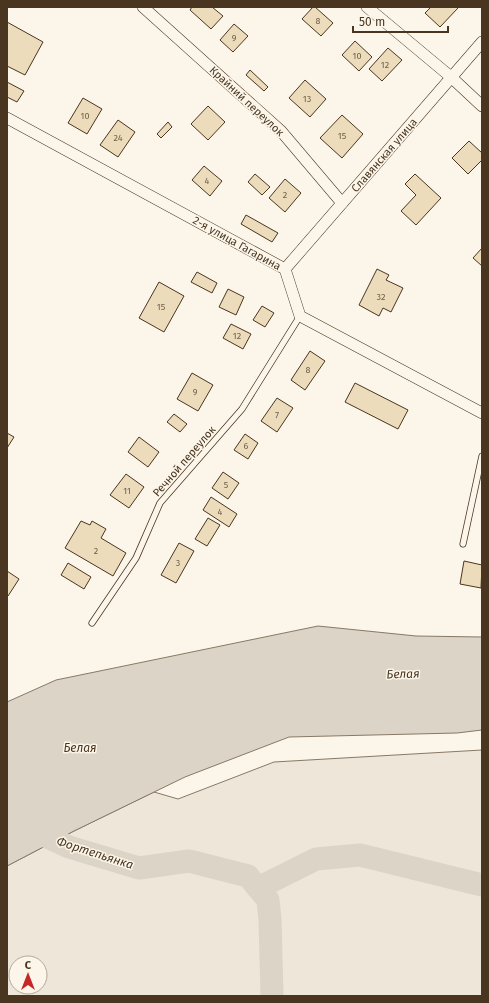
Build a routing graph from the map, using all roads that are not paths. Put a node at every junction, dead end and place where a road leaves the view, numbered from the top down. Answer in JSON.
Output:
{"nodes":[{"id":1,"x":143,"y":7,"type":"edge"},
{"id":2,"x":367,"y":7,"type":"edge"},
{"id":3,"x":482,"y":42,"type":"edge"},
{"id":4,"x":451,"y":77,"type":"junction"},
{"id":5,"x":482,"y":106,"type":"edge"},
{"id":6,"x":7,"y":118,"type":"edge"},
{"id":7,"x":342,"y":203,"type":"junction"},
{"id":8,"x":285,"y":269,"type":"junction"},
{"id":9,"x":300,"y":316,"type":"junction"},
{"id":10,"x":482,"y":413,"type":"edge"},
{"id":11,"x":482,"y":456,"type":"edge"},
{"id":12,"x":463,"y":544,"type":"dead end"},
{"id":13,"x":92,"y":623,"type":"dead end"}],
"edges":[{"from":1,"to":7,"type":"street","name":"Крайний переулок"},
{"from":2,"to":4,"type":"street"},
{"from":3,"to":4,"type":"street","name":"Славянская улица"},
{"from":4,"to":5,"type":"street"},
{"from":4,"to":7,"type":"street","name":"Славянская улица"},
{"from":6,"to":8,"type":"street","name":"2-я улица Гагарина"},
{"from":7,"to":8,"type":"street","name":"Славянская улица"},
{"from":8,"to":9,"type":"street","name":"2-я улица Гагарина"},
{"from":9,"to":10,"type":"street"},
{"from":9,"to":13,"type":"lane","name":"Речной переулок"},
{"from":11,"to":12,"type":"lane"}]}
